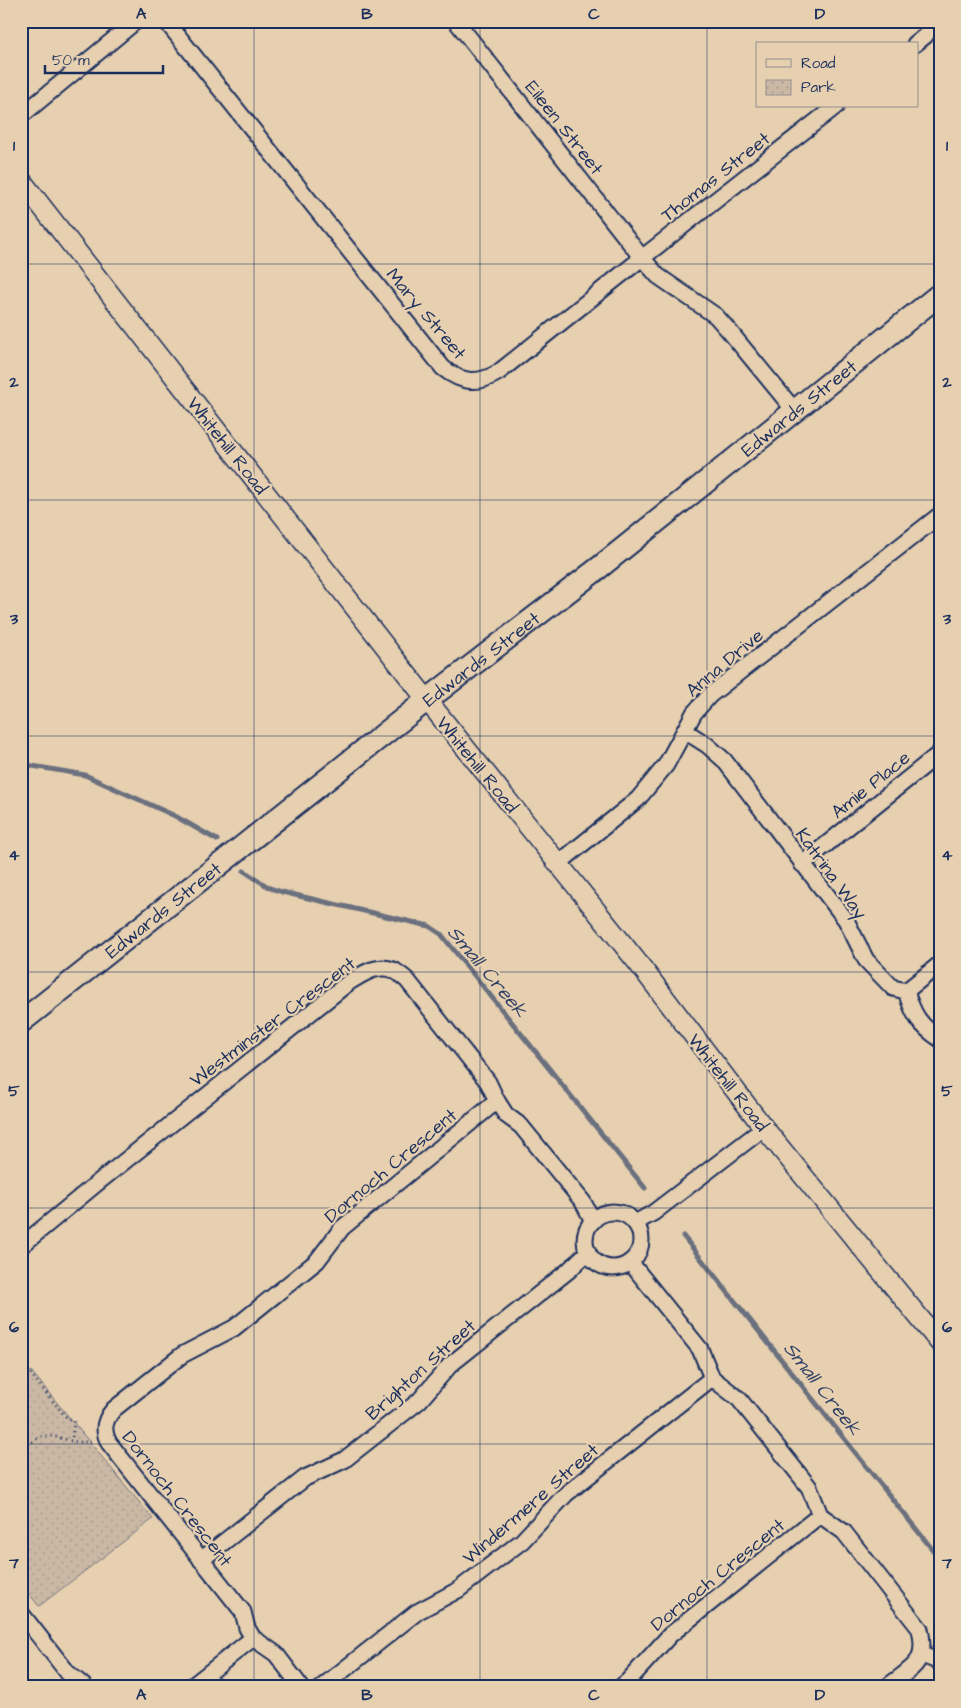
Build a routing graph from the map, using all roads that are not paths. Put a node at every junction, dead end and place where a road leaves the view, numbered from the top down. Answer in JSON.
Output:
{"nodes":[{"id":1,"x":136,"y":21,"type":"edge"},
{"id":2,"x":166,"y":21,"type":"edge"},
{"id":3,"x":456,"y":21,"type":"edge"},
{"id":4,"x":935,"y":21,"type":"edge"},
{"id":5,"x":918,"y":42,"type":"edge"},
{"id":6,"x":833,"y":108,"type":"edge"},
{"id":7,"x":21,"y":116,"type":"edge"},
{"id":8,"x":21,"y":180,"type":"edge"},
{"id":9,"x":642,"y":258,"type":"junction"},
{"id":10,"x":940,"y":294,"type":"edge"},
{"id":11,"x":794,"y":410,"type":"junction"},
{"id":12,"x":940,"y":515,"type":"edge"},
{"id":13,"x":427,"y":700,"type":"junction"},
{"id":14,"x":685,"y":730,"type":"junction"},
{"id":15,"x":940,"y":753,"type":"edge"},
{"id":16,"x":559,"y":863,"type":"junction"},
{"id":17,"x":802,"y":864,"type":"junction"},
{"id":18,"x":940,"y":964,"type":"edge"},
{"id":19,"x":906,"y":991,"type":"junction"},
{"id":20,"x":21,"y":1022,"type":"edge"},
{"id":21,"x":940,"y":1039,"type":"edge"},
{"id":22,"x":497,"y":1101,"type":"junction"},
{"id":23,"x":764,"y":1128,"type":"junction"},
{"id":24,"x":593,"y":1221,"type":"junction"},
{"id":25,"x":635,"y":1223,"type":"junction"},
{"id":26,"x":21,"y":1246,"type":"edge"},
{"id":27,"x":588,"y":1252,"type":"junction"},
{"id":28,"x":630,"y":1262,"type":"junction"},
{"id":29,"x":940,"y":1343,"type":"edge"},
{"id":30,"x":712,"y":1378,"type":"junction"},
{"id":31,"x":820,"y":1515,"type":"junction"},
{"id":32,"x":201,"y":1560,"type":"junction"},
{"id":33,"x":21,"y":1613,"type":"edge"},
{"id":34,"x":253,"y":1638,"type":"junction"},
{"id":35,"x":922,"y":1654,"type":"junction"},
{"id":36,"x":940,"y":1662,"type":"edge"},
{"id":37,"x":85,"y":1687,"type":"edge"},
{"id":38,"x":191,"y":1687,"type":"edge"},
{"id":39,"x":301,"y":1687,"type":"edge"},
{"id":40,"x":322,"y":1687,"type":"edge"},
{"id":41,"x":621,"y":1687,"type":"edge"},
{"id":42,"x":887,"y":1687,"type":"edge"}],
"edges":[{"from":1,"to":7,"type":"street"},
{"from":2,"to":9,"type":"street","name":"Mary Street"},
{"from":3,"to":9,"type":"street","name":"Eileen Street"},
{"from":4,"to":5,"type":"street"},
{"from":6,"to":9,"type":"street","name":"Thomas Street"},
{"from":8,"to":13,"type":"street","name":"Whitehill Road"},
{"from":9,"to":11,"type":"street"},
{"from":10,"to":11,"type":"main road","name":"Edwards Street"},
{"from":11,"to":13,"type":"main road","name":"Edwards Street"},
{"from":12,"to":14,"type":"street","name":"Anna Drive"},
{"from":13,"to":16,"type":"street","name":"Whitehill Road"},
{"from":13,"to":20,"type":"main road","name":"Edwards Street"},
{"from":14,"to":16,"type":"street","name":"Anna Drive"},
{"from":14,"to":17,"type":"street","name":"Katrina Way"},
{"from":15,"to":17,"type":"street","name":"Amie Place"},
{"from":16,"to":23,"type":"street","name":"Whitehill Road"},
{"from":17,"to":19,"type":"street","name":"Katrina Way"},
{"from":18,"to":19,"type":"street"},
{"from":19,"to":21,"type":"street"},
{"from":22,"to":24,"type":"street","name":"Westminster Crescent"},
{"from":22,"to":26,"type":"street","name":"Westminster Crescent"},
{"from":22,"to":32,"type":"street","name":"Dornoch Crescent"},
{"from":23,"to":25,"type":"street"},
{"from":23,"to":29,"type":"street","name":"Whitehill Road"},
{"from":24,"to":25,"type":"street"},
{"from":24,"to":27,"type":"street"},
{"from":25,"to":28,"type":"street"},
{"from":27,"to":28,"type":"street"},
{"from":27,"to":32,"type":"street","name":"Brighton Street"},
{"from":28,"to":30,"type":"street"},
{"from":30,"to":31,"type":"street"},
{"from":30,"to":40,"type":"street","name":"Windermere Street"},
{"from":31,"to":35,"type":"street"},
{"from":31,"to":41,"type":"street","name":"Dornoch Crescent"},
{"from":32,"to":34,"type":"street","name":"Dornoch Crescent"},
{"from":33,"to":37,"type":"street"},
{"from":34,"to":38,"type":"street"},
{"from":34,"to":39,"type":"street"},
{"from":35,"to":36,"type":"street"},
{"from":35,"to":42,"type":"street"}]}
